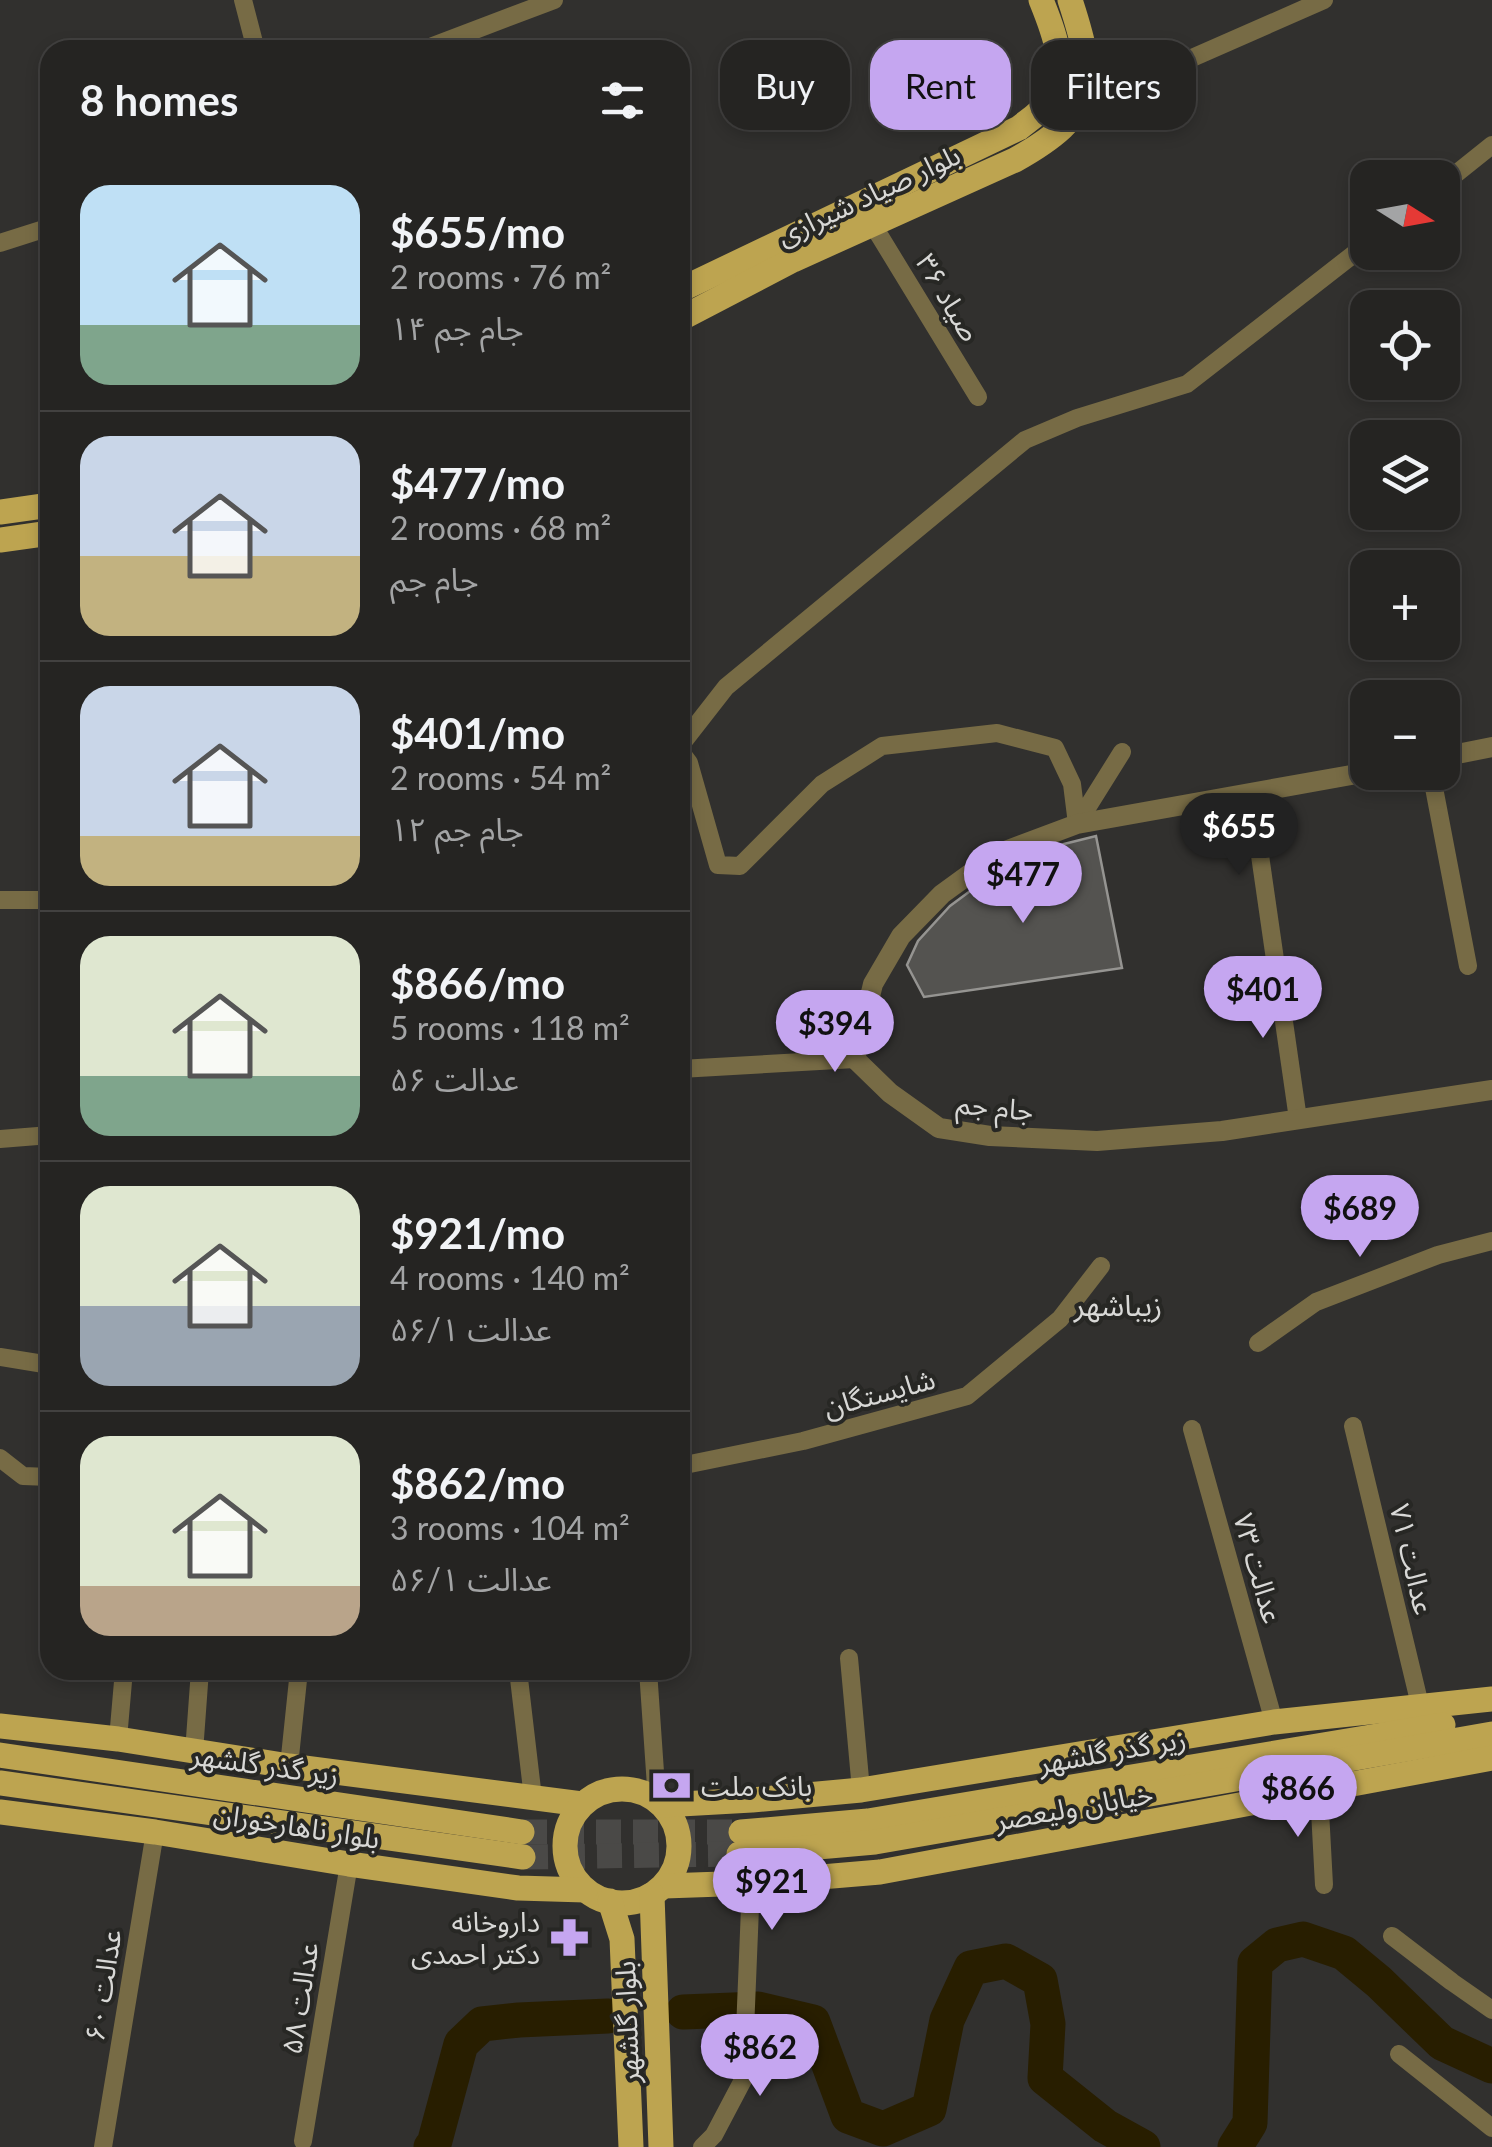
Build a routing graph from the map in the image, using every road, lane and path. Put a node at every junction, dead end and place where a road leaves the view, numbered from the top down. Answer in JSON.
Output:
{"nodes":[{"id":1,"x":242,"y":0,"type":"edge"},
{"id":2,"x":554,"y":0,"type":"edge"},
{"id":3,"x":1040,"y":0,"type":"edge"},
{"id":4,"x":1070,"y":0,"type":"edge"},
{"id":5,"x":1324,"y":0,"type":"edge"},
{"id":6,"x":253,"y":40,"type":"edge"},
{"id":7,"x":450,"y":40,"type":"edge"},
{"id":8,"x":1083,"y":40,"type":"edge"},
{"id":9,"x":1196,"y":56,"type":"edge"},
{"id":10,"x":1059,"y":130,"type":"edge"},
{"id":11,"x":1492,"y":145,"type":"edge"},
{"id":12,"x":1460,"y":170,"type":"edge"},
{"id":13,"x":873,"y":224,"type":"junction"},
{"id":14,"x":40,"y":230,"type":"edge"},
{"id":15,"x":0,"y":243,"type":"edge"},
{"id":16,"x":786,"y":250,"type":"junction"},
{"id":17,"x":1350,"y":258,"type":"edge"},
{"id":18,"x":690,"y":286,"type":"edge"},
{"id":19,"x":690,"y":312,"type":"edge"},
{"id":20,"x":978,"y":397,"type":"dead end"},
{"id":21,"x":40,"y":506,"type":"edge"},
{"id":22,"x":0,"y":512,"type":"edge"},
{"id":23,"x":40,"y":534,"type":"edge"},
{"id":24,"x":0,"y":540,"type":"edge"},
{"id":25,"x":690,"y":736,"type":"edge"},
{"id":26,"x":1492,"y":748,"type":"edge"},
{"id":27,"x":1122,"y":752,"type":"dead end"},
{"id":28,"x":1460,"y":754,"type":"edge"},
{"id":29,"x":690,"y":767,"type":"edge"},
{"id":30,"x":1350,"y":775,"type":"edge"},
{"id":31,"x":1434,"y":790,"type":"edge"},
{"id":32,"x":1251,"y":793,"type":"junction"},
{"id":33,"x":1077,"y":824,"type":"junction"},
{"id":34,"x":0,"y":900,"type":"edge"},
{"id":35,"x":40,"y":900,"type":"edge"},
{"id":36,"x":1468,"y":966,"type":"dead end"},
{"id":37,"x":855,"y":1059,"type":"junction"},
{"id":38,"x":690,"y":1068,"type":"edge"},
{"id":39,"x":1492,"y":1090,"type":"edge"},
{"id":40,"x":1298,"y":1119,"type":"junction"},
{"id":41,"x":40,"y":1136,"type":"edge"},
{"id":42,"x":0,"y":1139,"type":"edge"},
{"id":43,"x":1492,"y":1241,"type":"edge"},
{"id":44,"x":1101,"y":1266,"type":"dead end"},
{"id":45,"x":1258,"y":1343,"type":"dead end"},
{"id":46,"x":0,"y":1356,"type":"edge"},
{"id":47,"x":40,"y":1363,"type":"edge"},
{"id":48,"x":1353,"y":1426,"type":"dead end"},
{"id":49,"x":1192,"y":1429,"type":"dead end"},
{"id":50,"x":0,"y":1458,"type":"edge"},
{"id":51,"x":690,"y":1464,"type":"edge"},
{"id":52,"x":40,"y":1477,"type":"edge"},
{"id":53,"x":849,"y":1658,"type":"dead end"},
{"id":54,"x":123,"y":1680,"type":"edge"},
{"id":55,"x":199,"y":1680,"type":"edge"},
{"id":56,"x":298,"y":1680,"type":"edge"},
{"id":57,"x":519,"y":1680,"type":"edge"},
{"id":58,"x":649,"y":1680,"type":"edge"},
{"id":59,"x":1492,"y":1699,"type":"edge"},
{"id":60,"x":1420,"y":1705,"type":"junction"},
{"id":61,"x":1492,"y":1716,"type":"edge"},
{"id":62,"x":1274,"y":1722,"type":"junction"},
{"id":63,"x":0,"y":1726,"type":"edge"},
{"id":64,"x":1492,"y":1734,"type":"edge"},
{"id":65,"x":118,"y":1740,"type":"junction"},
{"id":66,"x":194,"y":1752,"type":"junction"},
{"id":67,"x":0,"y":1755,"type":"edge"},
{"id":68,"x":1492,"y":1758,"type":"edge"},
{"id":69,"x":289,"y":1766,"type":"junction"},
{"id":70,"x":0,"y":1783,"type":"edge"},
{"id":71,"x":861,"y":1790,"type":"junction"},
{"id":72,"x":1319,"y":1792,"type":"junction"},
{"id":73,"x":525,"y":1797,"type":"junction"},
{"id":74,"x":752,"y":1800,"type":"junction"},
{"id":75,"x":660,"y":1802,"type":"junction"},
{"id":76,"x":582,"y":1804,"type":"junction"},
{"id":77,"x":0,"y":1812,"type":"edge"},
{"id":78,"x":155,"y":1832,"type":"junction"},
{"id":79,"x":349,"y":1864,"type":"junction"},
{"id":80,"x":745,"y":1883,"type":"junction"},
{"id":81,"x":1324,"y":1885,"type":"dead end"},
{"id":82,"x":518,"y":1888,"type":"junction"},
{"id":83,"x":584,"y":1890,"type":"junction"},
{"id":84,"x":658,"y":1890,"type":"junction"},
{"id":85,"x":610,"y":1901,"type":"junction"},
{"id":86,"x":1392,"y":1936,"type":"dead end"},
{"id":87,"x":1492,"y":2010,"type":"edge"},
{"id":88,"x":1399,"y":2054,"type":"dead end"},
{"id":89,"x":1492,"y":2128,"type":"edge"},
{"id":90,"x":303,"y":2141,"type":"dead end"},
{"id":91,"x":103,"y":2147,"type":"edge"},
{"id":92,"x":631,"y":2147,"type":"edge"},
{"id":93,"x":660,"y":2147,"type":"edge"},
{"id":94,"x":702,"y":2147,"type":"edge"}],
"edges":[{"from":1,"to":6,"type":"street"},
{"from":2,"to":7,"type":"street"},
{"from":3,"to":16,"type":"main road","name":"بلوار صیاد شیرازی"},
{"from":4,"to":8,"type":"main road"},
{"from":5,"to":9,"type":"street"},
{"from":10,"to":13,"type":"main road","name":"بلوار صیاد شیرازی"},
{"from":11,"to":12,"type":"street"},
{"from":13,"to":16,"type":"main road","name":"بلوار صیاد شیرازی"},
{"from":13,"to":20,"type":"street","name":"صیاد ۳۶"},
{"from":14,"to":15,"type":"street"},
{"from":16,"to":18,"type":"main road","name":"بلوار صیاد شیرازی"},
{"from":16,"to":19,"type":"main road","name":"بلوار صیاد شیرازی"},
{"from":17,"to":25,"type":"street"},
{"from":21,"to":22,"type":"main road"},
{"from":23,"to":24,"type":"main road"},
{"from":26,"to":28,"type":"street"},
{"from":27,"to":33,"type":"street"},
{"from":29,"to":33,"type":"street"},
{"from":30,"to":32,"type":"street"},
{"from":31,"to":36,"type":"street"},
{"from":32,"to":33,"type":"street"},
{"from":32,"to":40,"type":"street"},
{"from":33,"to":37,"type":"street"},
{"from":34,"to":35,"type":"street"},
{"from":37,"to":38,"type":"street"},
{"from":37,"to":40,"type":"street","name":"جام جم"},
{"from":39,"to":40,"type":"street","name":"جام جم"},
{"from":41,"to":42,"type":"street"},
{"from":43,"to":45,"type":"street"},
{"from":44,"to":51,"type":"street","name":"شایستگان"},
{"from":46,"to":47,"type":"street"},
{"from":48,"to":60,"type":"street","name":"عدالت ۷۱"},
{"from":49,"to":62,"type":"street","name":"عدالت ۷۳"},
{"from":50,"to":52,"type":"street"},
{"from":53,"to":71,"type":"street"},
{"from":54,"to":65,"type":"street"},
{"from":55,"to":66,"type":"street"},
{"from":56,"to":69,"type":"street"},
{"from":57,"to":73,"type":"street"},
{"from":58,"to":75,"type":"street"},
{"from":59,"to":60,"type":"main road","name":"خیابان ولیعصر"},
{"from":60,"to":62,"type":"main road","name":"خیابان ولیعصر"},
{"from":61,"to":64,"type":"main road","name":"زیر گذر گلشهر"},
{"from":62,"to":71,"type":"main road","name":"خیابان ولیعصر"},
{"from":63,"to":65,"type":"main road","name":"بلوار ناهارخوران"},
{"from":65,"to":66,"type":"main road","name":"بلوار ناهارخوران"},
{"from":66,"to":69,"type":"main road","name":"بلوار ناهارخوران"},
{"from":67,"to":70,"type":"main road","name":"زیر گذر گلشهر"},
{"from":68,"to":72,"type":"main road","name":"خیابان ولیعصر"},
{"from":69,"to":73,"type":"main road","name":"بلوار ناهارخوران"},
{"from":71,"to":74,"type":"main road","name":"خیابان ولیعصر"},
{"from":72,"to":80,"type":"main road","name":"خیابان ولیعصر"},
{"from":72,"to":81,"type":"street"},
{"from":73,"to":76,"type":"main road","name":"بلوار ناهارخوران"},
{"from":73,"to":82,"type":"main road"},
{"from":74,"to":75,"type":"main road","name":"خیابان ولیعصر"},
{"from":74,"to":80,"type":"main road"},
{"from":75,"to":76,"type":"main road"},
{"from":75,"to":84,"type":"main road"},
{"from":76,"to":83,"type":"main road"},
{"from":77,"to":78,"type":"main road","name":"بلوار ناهارخوران"},
{"from":78,"to":79,"type":"main road","name":"بلوار ناهارخوران"},
{"from":78,"to":91,"type":"street","name":"عدالت ۶۰"},
{"from":79,"to":82,"type":"main road","name":"بلوار ناهارخوران"},
{"from":79,"to":90,"type":"street","name":"عدالت ۵۸"},
{"from":80,"to":84,"type":"main road","name":"خیابان ولیعصر"},
{"from":80,"to":94,"type":"street"},
{"from":82,"to":83,"type":"main road","name":"بلوار ناهارخوران"},
{"from":83,"to":85,"type":"main road"},
{"from":84,"to":85,"type":"main road"},
{"from":84,"to":93,"type":"main road","name":"بلوار گلشهر"},
{"from":85,"to":92,"type":"main road","name":"بلوار گلشهر"},
{"from":86,"to":87,"type":"street"},
{"from":88,"to":89,"type":"street"}]}
